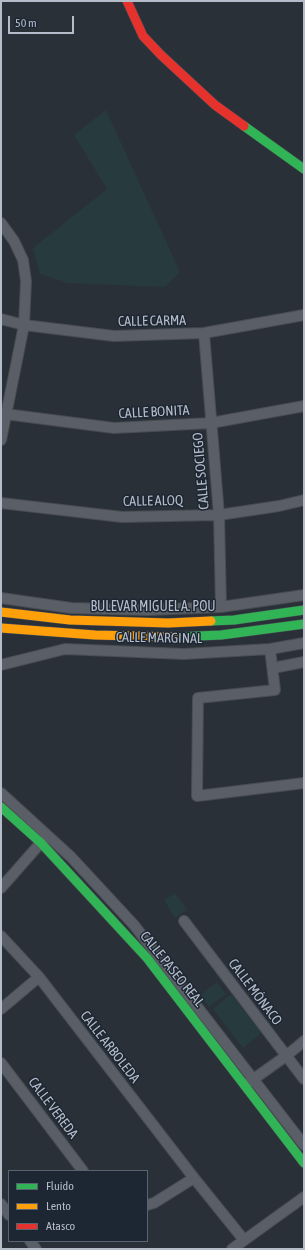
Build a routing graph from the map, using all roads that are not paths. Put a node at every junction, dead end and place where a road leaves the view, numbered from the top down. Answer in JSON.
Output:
{"nodes":[{"id":1,"x":127,"y":1,"type":"edge"},
{"id":2,"x":304,"y":169,"type":"edge"},
{"id":3,"x":1,"y":223,"type":"edge"},
{"id":4,"x":304,"y":315,"type":"edge"},
{"id":5,"x":1,"y":318,"type":"edge"},
{"id":6,"x":24,"y":325,"type":"junction"},
{"id":7,"x":204,"y":333,"type":"junction"},
{"id":8,"x":304,"y":406,"type":"edge"},
{"id":9,"x":5,"y":414,"type":"junction"},
{"id":10,"x":211,"y":423,"type":"junction"},
{"id":11,"x":1,"y":440,"type":"edge"},
{"id":12,"x":304,"y":500,"type":"edge"},
{"id":13,"x":1,"y":503,"type":"edge"},
{"id":14,"x":219,"y":514,"type":"junction"},
{"id":15,"x":304,"y":595,"type":"edge"},
{"id":16,"x":1,"y":598,"type":"edge"},
{"id":17,"x":221,"y":607,"type":"junction"},
{"id":18,"x":304,"y":610,"type":"edge"},
{"id":19,"x":1,"y":612,"type":"edge"},
{"id":20,"x":304,"y":624,"type":"edge"},
{"id":21,"x":1,"y":628,"type":"edge"},
{"id":22,"x":304,"y":643,"type":"edge"},
{"id":23,"x":270,"y":649,"type":"junction"},
{"id":24,"x":304,"y":662,"type":"edge"},
{"id":25,"x":1,"y":665,"type":"edge"},
{"id":26,"x":273,"y":668,"type":"junction"},
{"id":27,"x":304,"y":783,"type":"edge"},
{"id":28,"x":1,"y":793,"type":"edge"},
{"id":29,"x":1,"y":807,"type":"edge"},
{"id":30,"x":44,"y":839,"type":"junction"},
{"id":31,"x":1,"y":888,"type":"edge"},
{"id":32,"x":184,"y":922,"type":"dead end"},
{"id":33,"x":1,"y":936,"type":"edge"},
{"id":34,"x":39,"y":977,"type":"junction"},
{"id":35,"x":1,"y":1009,"type":"edge"},
{"id":36,"x":304,"y":1041,"type":"edge"},
{"id":37,"x":286,"y":1056,"type":"junction"},
{"id":38,"x":1,"y":1063,"type":"edge"},
{"id":39,"x":253,"y":1079,"type":"junction"},
{"id":40,"x":304,"y":1079,"type":"edge"},
{"id":41,"x":245,"y":1086,"type":"junction"},
{"id":42,"x":304,"y":1146,"type":"edge"},
{"id":43,"x":304,"y":1163,"type":"edge"},
{"id":44,"x":82,"y":1170,"type":"edge"},
{"id":45,"x":194,"y":1178,"type":"junction"},
{"id":46,"x":304,"y":1197,"type":"edge"},
{"id":47,"x":1,"y":1204,"type":"edge"},
{"id":48,"x":148,"y":1205,"type":"edge"},
{"id":49,"x":8,"y":1214,"type":"edge"},
{"id":50,"x":244,"y":1240,"type":"junction"},
{"id":51,"x":232,"y":1249,"type":"edge"}],
"edges":[{"from":1,"to":2,"type":"street"},
{"from":3,"to":6,"type":"street"},
{"from":4,"to":7,"type":"street","name":"CALLE CARMA"},
{"from":5,"to":6,"type":"street","name":"CALLE CARMA"},
{"from":6,"to":7,"type":"street","name":"CALLE CARMA"},
{"from":6,"to":9,"type":"street"},
{"from":7,"to":10,"type":"street","name":"CALLE SOCIEGO"},
{"from":8,"to":10,"type":"street","name":"CALLE BONITA"},
{"from":9,"to":10,"type":"street","name":"CALLE BONITA"},
{"from":9,"to":11,"type":"street"},
{"from":10,"to":14,"type":"street","name":"CALLE SOCIEGO"},
{"from":12,"to":14,"type":"street","name":"CALLE ALOQ"},
{"from":13,"to":14,"type":"street","name":"CALLE ALOQ"},
{"from":14,"to":17,"type":"street","name":"CALLE SOCIEGO"},
{"from":15,"to":17,"type":"street"},
{"from":16,"to":17,"type":"street"},
{"from":18,"to":19,"type":"street","name":"BULEVAR MIGUEL A. POU"},
{"from":20,"to":21,"type":"street","name":"BULEVAR MIGUEL A. POU"},
{"from":22,"to":23,"type":"street","name":"CALLE MARGINAL"},
{"from":23,"to":25,"type":"street","name":"CALLE MARGINAL"},
{"from":23,"to":26,"type":"street"},
{"from":24,"to":26,"type":"street"},
{"from":26,"to":27,"type":"street"},
{"from":28,"to":30,"type":"street","name":"CALLE PASEO REAL"},
{"from":29,"to":30,"type":"street","name":"CALLE PASEO REAL"},
{"from":30,"to":31,"type":"street"},
{"from":30,"to":39,"type":"street","name":"CALLE PASEO REAL"},
{"from":30,"to":41,"type":"street","name":"CALLE PASEO REAL"},
{"from":32,"to":37,"type":"street","name":"CALLE MÓNACO"},
{"from":33,"to":34,"type":"street","name":"CALLE ARBOLEDA"},
{"from":34,"to":35,"type":"street"},
{"from":34,"to":45,"type":"street","name":"CALLE ARBOLEDA"},
{"from":36,"to":37,"type":"street"},
{"from":37,"to":39,"type":"street"},
{"from":37,"to":40,"type":"street","name":"CALLE MÓNACO"},
{"from":38,"to":44,"type":"street","name":"CALLE VEREDA"},
{"from":39,"to":41,"type":"street"},
{"from":39,"to":42,"type":"street","name":"CALLE PASEO REAL"},
{"from":41,"to":43,"type":"street","name":"CALLE PASEO REAL"},
{"from":45,"to":48,"type":"street"},
{"from":45,"to":50,"type":"street","name":"CALLE ARBOLEDA"},
{"from":46,"to":50,"type":"street"},
{"from":47,"to":49,"type":"street"},
{"from":50,"to":51,"type":"street"}]}
